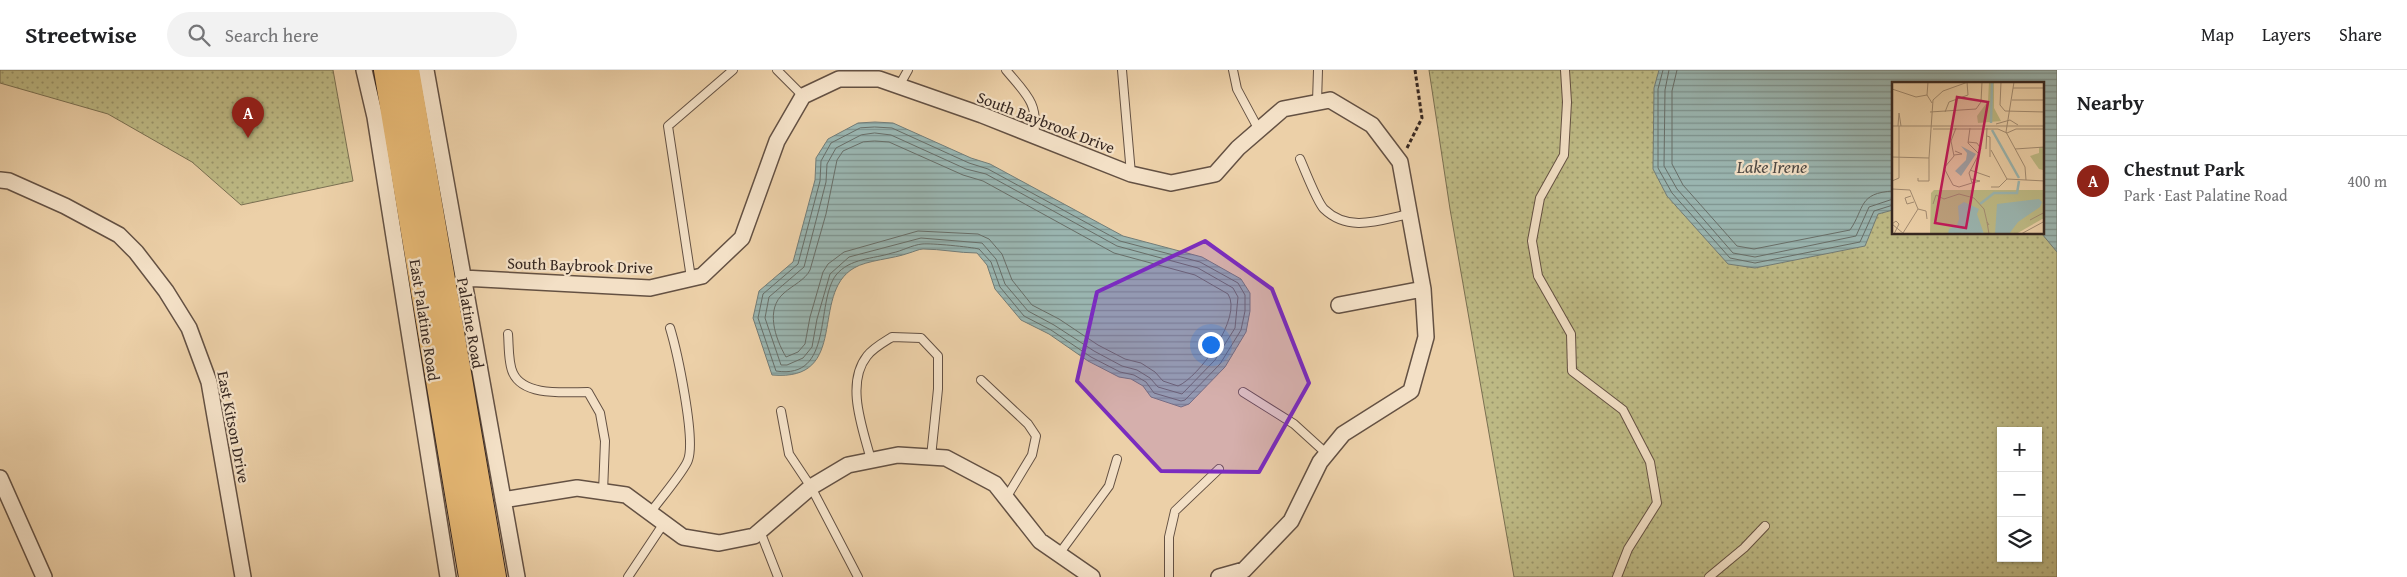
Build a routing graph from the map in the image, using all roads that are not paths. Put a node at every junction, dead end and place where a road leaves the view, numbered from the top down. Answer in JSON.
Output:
{"nodes":[{"id":1,"x":364,"y":70,"type":"edge"},
{"id":2,"x":386,"y":70,"type":"edge"},
{"id":3,"x":408,"y":70,"type":"edge"},
{"id":4,"x":426,"y":70,"type":"edge"},
{"id":5,"x":733,"y":70,"type":"edge"},
{"id":6,"x":908,"y":70,"type":"edge"},
{"id":7,"x":1006,"y":70,"type":"edge"},
{"id":8,"x":1122,"y":70,"type":"edge"},
{"id":9,"x":1233,"y":70,"type":"edge"},
{"id":10,"x":1318,"y":70,"type":"edge"},
{"id":11,"x":1565,"y":70,"type":"edge"},
{"id":12,"x":780,"y":71,"type":"edge"},
{"id":13,"x":899,"y":86,"type":"junction"},
{"id":14,"x":803,"y":96,"type":"junction"},
{"id":15,"x":1318,"y":102,"type":"junction"},
{"id":16,"x":1259,"y":130,"type":"junction"},
{"id":17,"x":1034,"y":136,"type":"junction"},
{"id":18,"x":1300,"y":159,"type":"dead end"},
{"id":19,"x":1131,"y":174,"type":"junction"},
{"id":20,"x":0,"y":180,"type":"edge"},
{"id":21,"x":1409,"y":214,"type":"junction"},
{"id":22,"x":463,"y":278,"type":"junction"},
{"id":23,"x":691,"y":278,"type":"junction"},
{"id":24,"x":1423,"y":289,"type":"junction"},
{"id":25,"x":1339,"y":305,"type":"dead end"},
{"id":26,"x":670,"y":328,"type":"dead end"},
{"id":27,"x":508,"y":334,"type":"dead end"},
{"id":28,"x":981,"y":380,"type":"dead end"},
{"id":29,"x":1243,"y":392,"type":"dead end"},
{"id":30,"x":781,"y":411,"type":"dead end"},
{"id":31,"x":1327,"y":454,"type":"junction"},
{"id":32,"x":931,"y":457,"type":"junction"},
{"id":33,"x":871,"y":460,"type":"junction"},
{"id":34,"x":1117,"y":460,"type":"dead end"},
{"id":35,"x":1219,"y":469,"type":"dead end"},
{"id":36,"x":0,"y":478,"type":"edge"},
{"id":37,"x":811,"y":487,"type":"junction"},
{"id":38,"x":603,"y":492,"type":"junction"},
{"id":39,"x":1006,"y":498,"type":"junction"},
{"id":40,"x":503,"y":500,"type":"junction"},
{"id":41,"x":650,"y":513,"type":"junction"},
{"id":42,"x":664,"y":523,"type":"junction"},
{"id":43,"x":1765,"y":526,"type":"dead end"},
{"id":44,"x":760,"y":531,"type":"junction"},
{"id":45,"x":1059,"y":554,"type":"junction"},
{"id":46,"x":44,"y":577,"type":"edge"},
{"id":47,"x":243,"y":577,"type":"edge"},
{"id":48,"x":448,"y":577,"type":"edge"},
{"id":49,"x":471,"y":577,"type":"edge"},
{"id":50,"x":494,"y":577,"type":"edge"},
{"id":51,"x":517,"y":577,"type":"edge"},
{"id":52,"x":628,"y":577,"type":"edge"},
{"id":53,"x":778,"y":577,"type":"edge"},
{"id":54,"x":858,"y":577,"type":"edge"},
{"id":55,"x":1092,"y":577,"type":"edge"},
{"id":56,"x":1169,"y":577,"type":"edge"},
{"id":57,"x":1219,"y":577,"type":"edge"},
{"id":58,"x":1617,"y":577,"type":"edge"},
{"id":59,"x":1709,"y":577,"type":"edge"}],
"edges":[{"from":1,"to":48,"type":"street","name":"East Palatine Road"},
{"from":2,"to":49,"type":"main road"},
{"from":3,"to":50,"type":"main road","name":"Palatine Road"},
{"from":4,"to":22,"type":"street","name":"Palatine Road"},
{"from":5,"to":23,"type":"lane"},
{"from":6,"to":13,"type":"lane"},
{"from":7,"to":17,"type":"lane"},
{"from":8,"to":19,"type":"lane"},
{"from":9,"to":16,"type":"lane"},
{"from":10,"to":15,"type":"lane"},
{"from":11,"to":58,"type":"lane"},
{"from":12,"to":14,"type":"lane"},
{"from":13,"to":14,"type":"street","name":"South Baybrook Drive"},
{"from":13,"to":17,"type":"street","name":"South Baybrook Drive"},
{"from":14,"to":23,"type":"street","name":"South Baybrook Drive"},
{"from":15,"to":16,"type":"street","name":"South Baybrook Drive"},
{"from":15,"to":21,"type":"street","name":"South Baybrook Drive"},
{"from":16,"to":19,"type":"street","name":"South Baybrook Drive"},
{"from":17,"to":19,"type":"street","name":"South Baybrook Drive"},
{"from":18,"to":21,"type":"lane"},
{"from":20,"to":47,"type":"street","name":"East Kitson Drive"},
{"from":21,"to":24,"type":"street","name":"South Baybrook Drive"},
{"from":22,"to":23,"type":"street","name":"South Baybrook Drive"},
{"from":22,"to":40,"type":"street","name":"Palatine Road"},
{"from":24,"to":25,"type":"street"},
{"from":24,"to":31,"type":"street","name":"South Baybrook Drive"},
{"from":26,"to":41,"type":"lane"},
{"from":27,"to":38,"type":"lane"},
{"from":28,"to":39,"type":"lane"},
{"from":29,"to":31,"type":"lane"},
{"from":30,"to":37,"type":"lane"},
{"from":31,"to":57,"type":"street","name":"South Baybrook Drive"},
{"from":32,"to":33,"type":"street"},
{"from":32,"to":33,"type":"lane"},
{"from":32,"to":39,"type":"street"},
{"from":33,"to":37,"type":"street"},
{"from":34,"to":45,"type":"lane"},
{"from":35,"to":56,"type":"lane"},
{"from":36,"to":46,"type":"street"},
{"from":37,"to":44,"type":"street"},
{"from":37,"to":54,"type":"lane"},
{"from":38,"to":40,"type":"street"},
{"from":38,"to":41,"type":"street"},
{"from":39,"to":45,"type":"street"},
{"from":40,"to":51,"type":"street","name":"Palatine Road"},
{"from":41,"to":42,"type":"street"},
{"from":42,"to":44,"type":"street"},
{"from":42,"to":52,"type":"lane"},
{"from":43,"to":59,"type":"lane"},
{"from":44,"to":53,"type":"lane"},
{"from":45,"to":55,"type":"street"}]}
